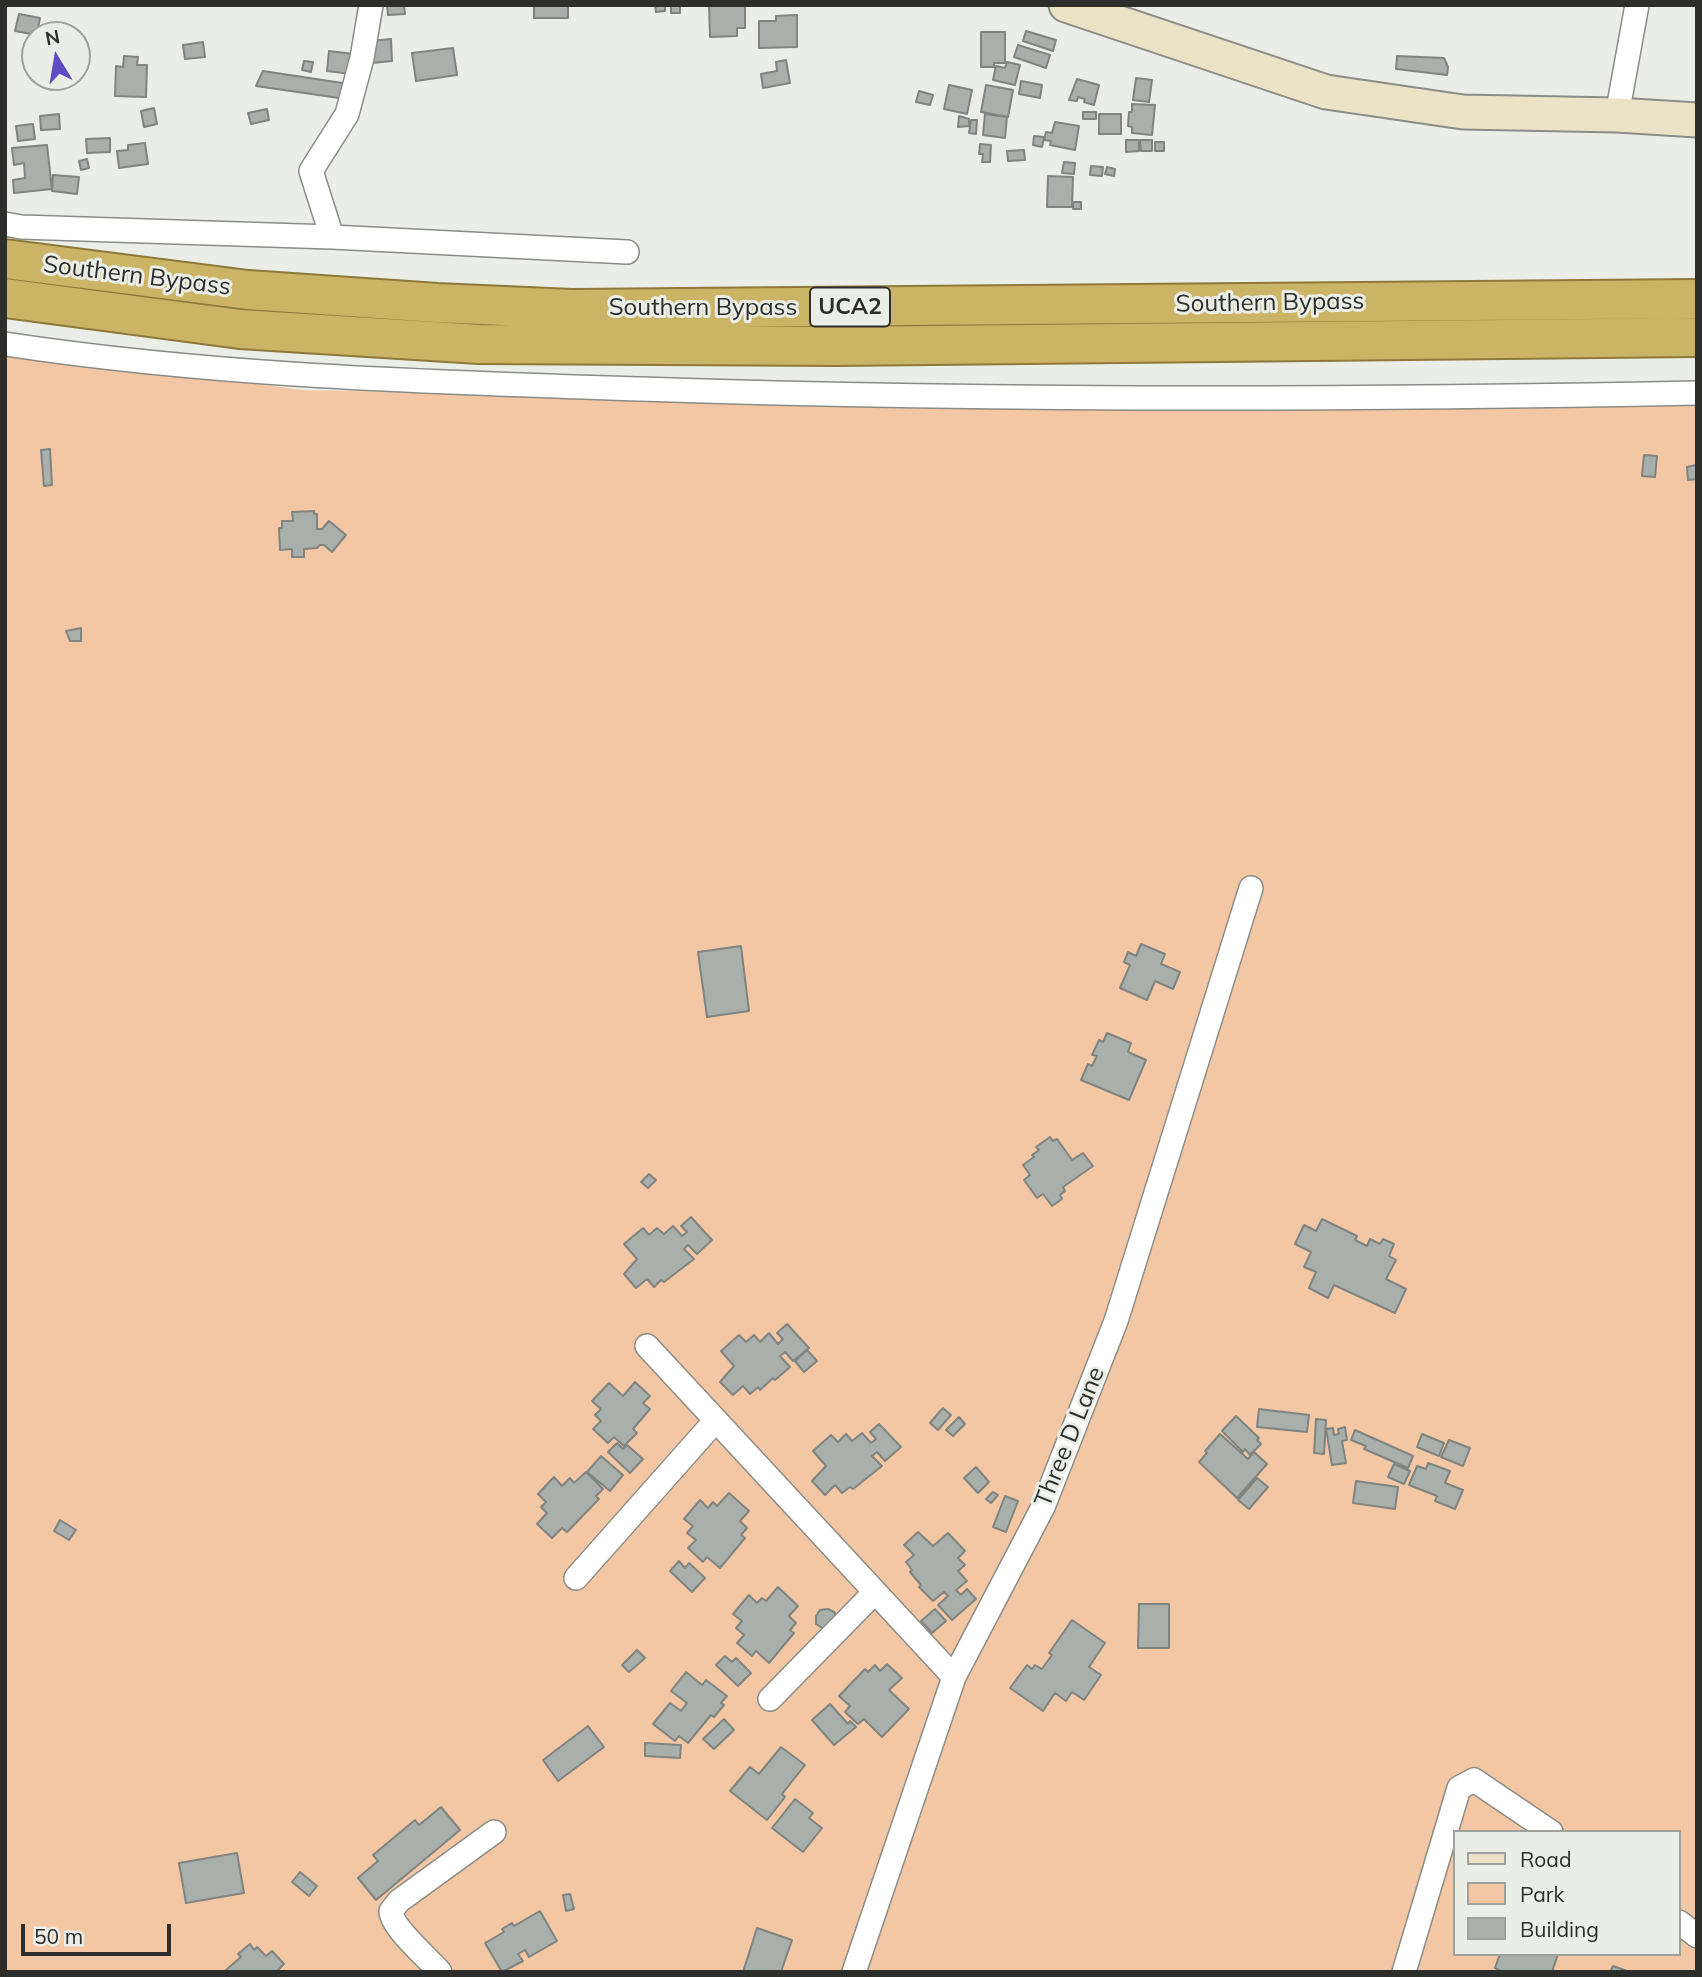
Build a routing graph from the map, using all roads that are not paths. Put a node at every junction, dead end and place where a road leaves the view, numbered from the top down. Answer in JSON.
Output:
{"nodes":[{"id":1,"x":370,"y":5,"type":"edge"},
{"id":2,"x":1066,"y":5,"type":"edge"},
{"id":3,"x":1637,"y":5,"type":"edge"},
{"id":4,"x":1617,"y":115,"type":"junction"},
{"id":5,"x":1697,"y":120,"type":"edge"},
{"id":6,"x":5,"y":224,"type":"edge"},
{"id":7,"x":332,"y":237,"type":"junction"},
{"id":8,"x":627,"y":252,"type":"dead end"},
{"id":9,"x":5,"y":259,"type":"edge"},
{"id":10,"x":5,"y":298,"type":"edge"},
{"id":11,"x":1697,"y":299,"type":"edge"},
{"id":12,"x":1697,"y":337,"type":"edge"},
{"id":13,"x":5,"y":344,"type":"edge"},
{"id":14,"x":1697,"y":393,"type":"edge"},
{"id":15,"x":1251,"y":888,"type":"dead end"},
{"id":16,"x":647,"y":1346,"type":"dead end"},
{"id":17,"x":716,"y":1420,"type":"junction"},
{"id":18,"x":576,"y":1578,"type":"dead end"},
{"id":19,"x":875,"y":1592,"type":"junction"},
{"id":20,"x":954,"y":1677,"type":"junction"},
{"id":21,"x":770,"y":1699,"type":"dead end"},
{"id":22,"x":1548,"y":1830,"type":"edge"},
{"id":23,"x":494,"y":1832,"type":"dead end"},
{"id":24,"x":1681,"y":1924,"type":"edge"},
{"id":25,"x":1697,"y":1936,"type":"edge"},
{"id":26,"x":440,"y":1972,"type":"edge"},
{"id":27,"x":854,"y":1972,"type":"edge"},
{"id":28,"x":1404,"y":1972,"type":"edge"}],
"edges":[{"from":1,"to":7,"type":"street"},
{"from":2,"to":4,"type":"main road"},
{"from":3,"to":4,"type":"street"},
{"from":4,"to":5,"type":"main road"},
{"from":6,"to":7,"type":"street"},
{"from":7,"to":8,"type":"street"},
{"from":9,"to":11,"type":"highway","name":"Southern Bypass","number":"UCA2"},
{"from":10,"to":12,"type":"highway","name":"Southern Bypass","number":"UCA2"},
{"from":13,"to":14,"type":"street"},
{"from":15,"to":20,"type":"street","name":"Three D Lane"},
{"from":16,"to":17,"type":"street"},
{"from":17,"to":18,"type":"street"},
{"from":17,"to":19,"type":"street"},
{"from":19,"to":20,"type":"street"},
{"from":19,"to":21,"type":"street"},
{"from":20,"to":27,"type":"street","name":"Three D Lane"},
{"from":22,"to":28,"type":"street"},
{"from":23,"to":26,"type":"street"},
{"from":24,"to":25,"type":"street"}]}
